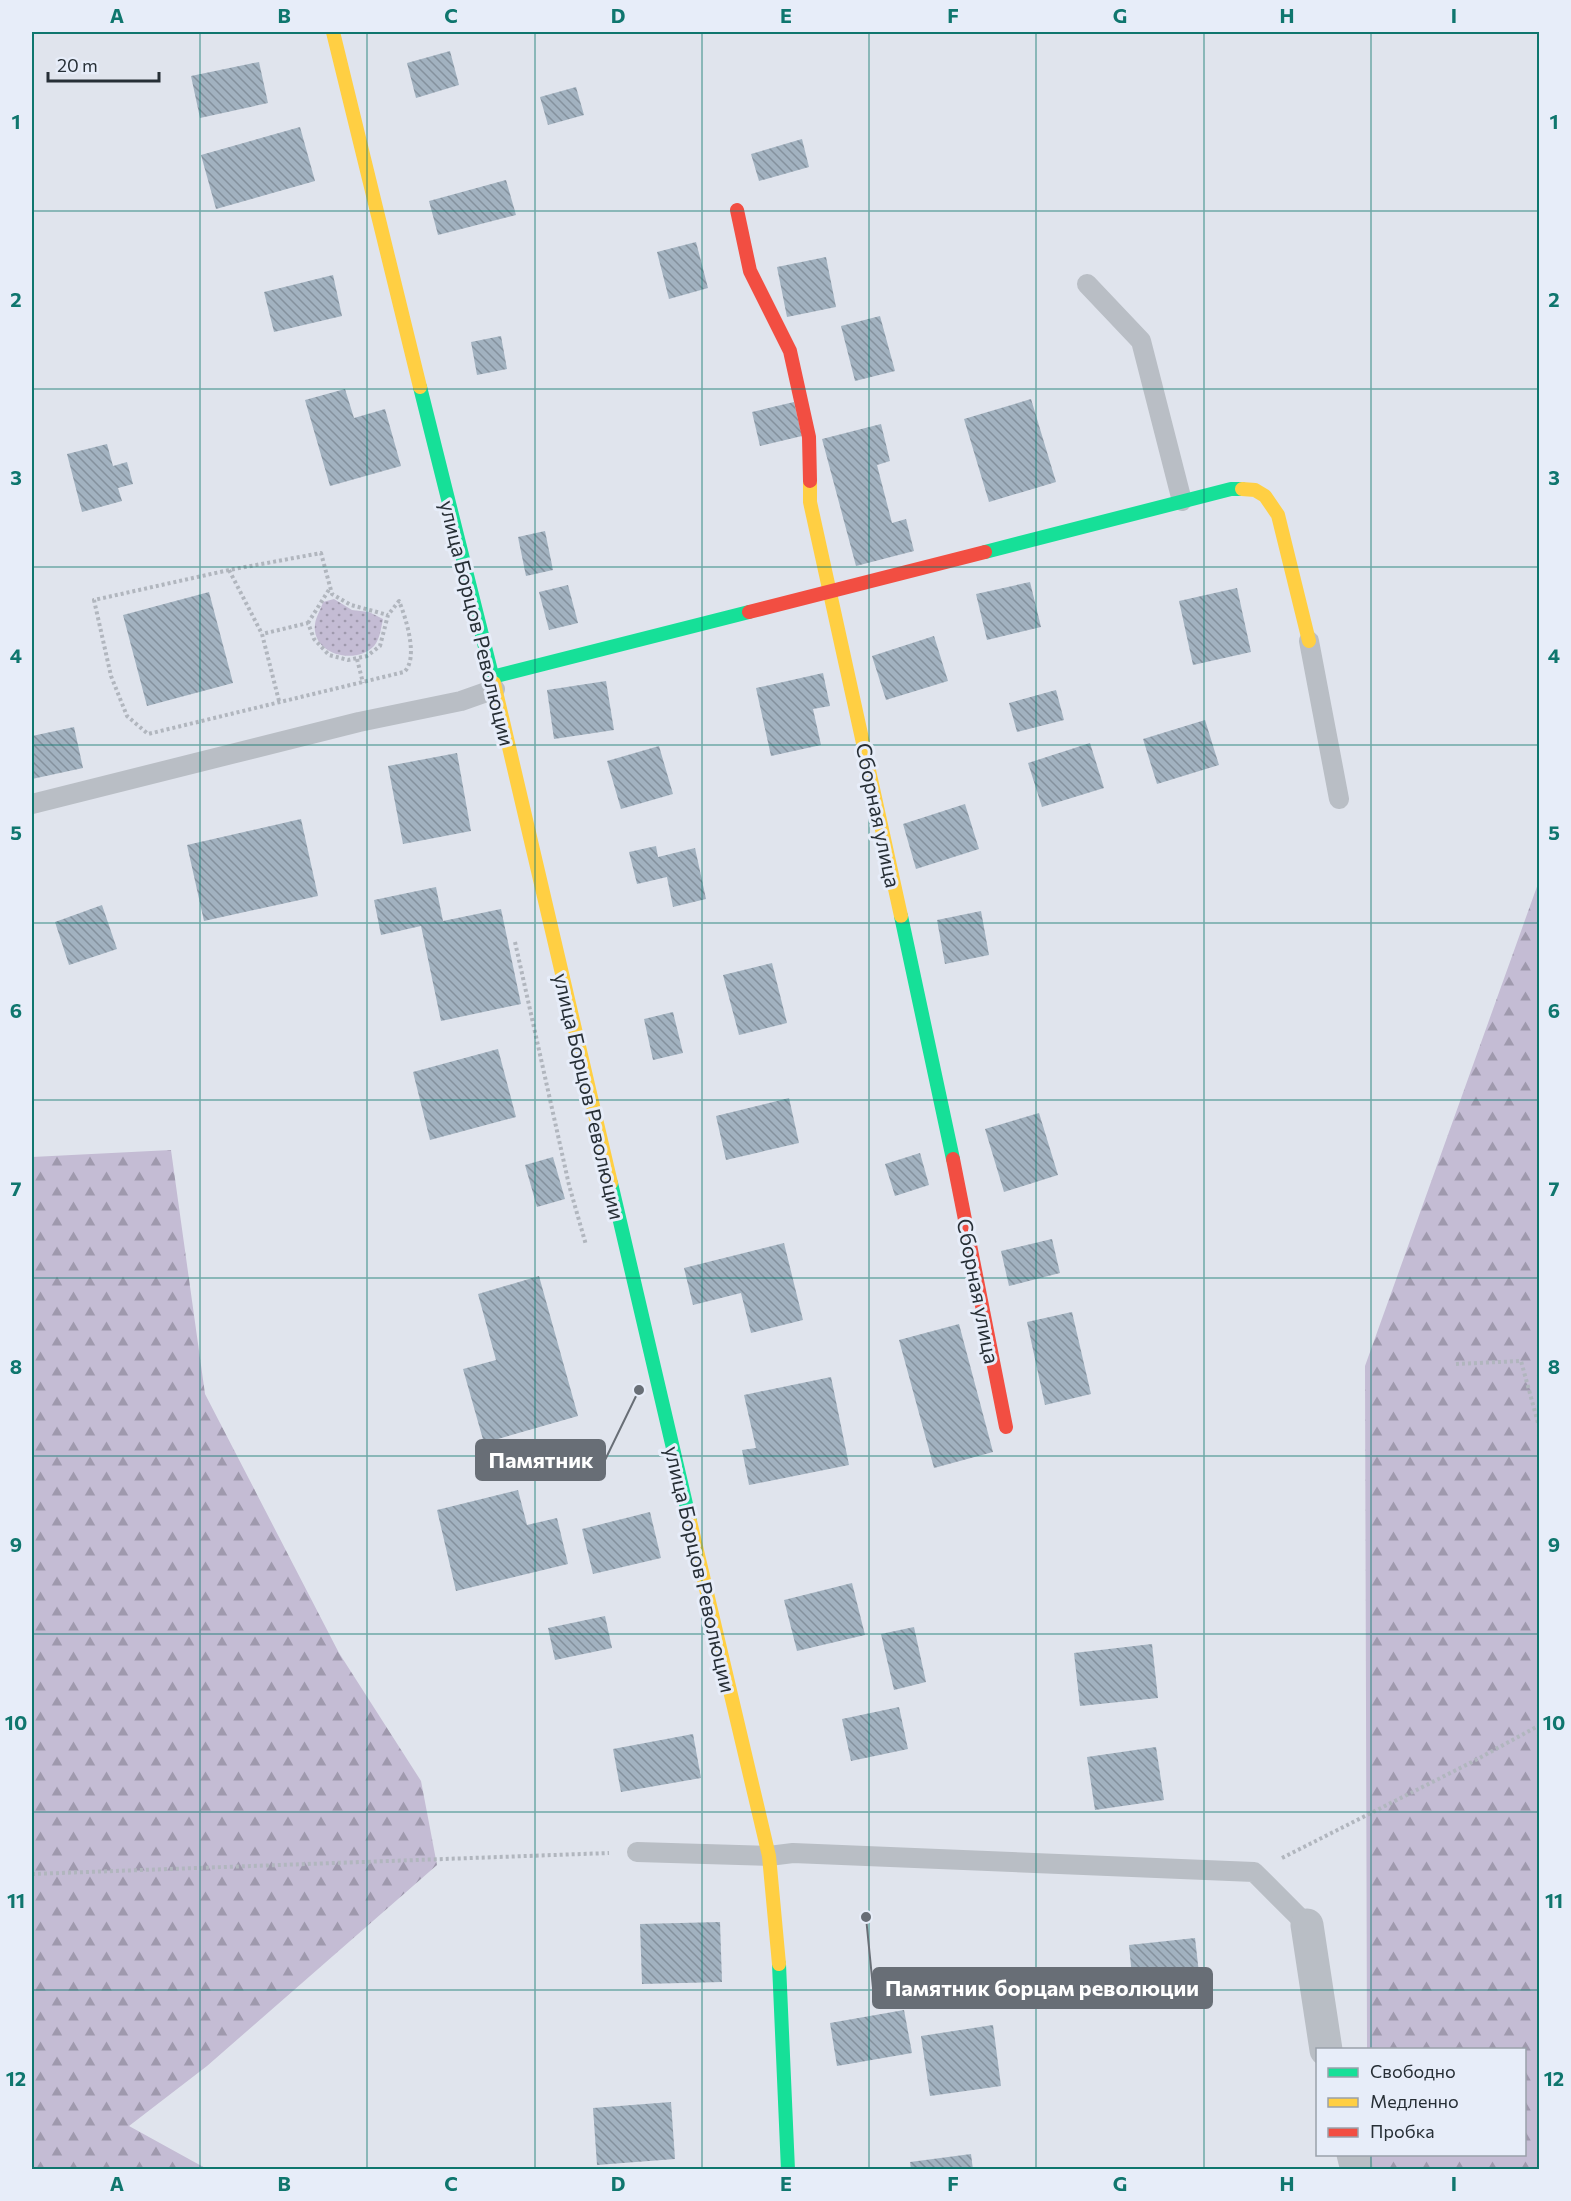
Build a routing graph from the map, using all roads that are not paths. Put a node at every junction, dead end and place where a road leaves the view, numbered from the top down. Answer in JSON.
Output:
{"nodes":[{"id":1,"x":333,"y":32,"type":"edge"},
{"id":2,"x":737,"y":210,"type":"dead end"},
{"id":3,"x":1087,"y":284,"type":"dead end"},
{"id":4,"x":1182,"y":501,"type":"junction"},
{"id":5,"x":829,"y":591,"type":"junction"},
{"id":6,"x":1309,"y":641,"type":"joint"},
{"id":7,"x":493,"y":683,"type":"junction"},
{"id":8,"x":1340,"y":799,"type":"dead end"},
{"id":9,"x":32,"y":804,"type":"edge"},
{"id":10,"x":1006,"y":1427,"type":"dead end"},
{"id":11,"x":637,"y":1852,"type":"road end"},
{"id":12,"x":768,"y":1856,"type":"junction"},
{"id":13,"x":1307,"y":1925,"type":"joint"},
{"id":14,"x":1326,"y":2048,"type":"edge"},
{"id":15,"x":788,"y":2169,"type":"edge"}],
"edges":[{"from":1,"to":7,"type":"street","name":"улица Борцов Революции"},
{"from":2,"to":5,"type":"street","name":"Сборная улица"},
{"from":3,"to":4,"type":"lane"},
{"from":4,"to":5,"type":"street"},
{"from":4,"to":6,"type":"street"},
{"from":5,"to":7,"type":"street"},
{"from":5,"to":10,"type":"street","name":"Сборная улица"},
{"from":6,"to":8,"type":"lane"},
{"from":7,"to":9,"type":"lane"},
{"from":7,"to":12,"type":"street","name":"улица Борцов Революции"},
{"from":11,"to":12,"type":"lane"},
{"from":12,"to":13,"type":"lane"},
{"from":12,"to":15,"type":"street","name":"улица Борцов Революции"},
{"from":13,"to":14,"type":"street"}]}
